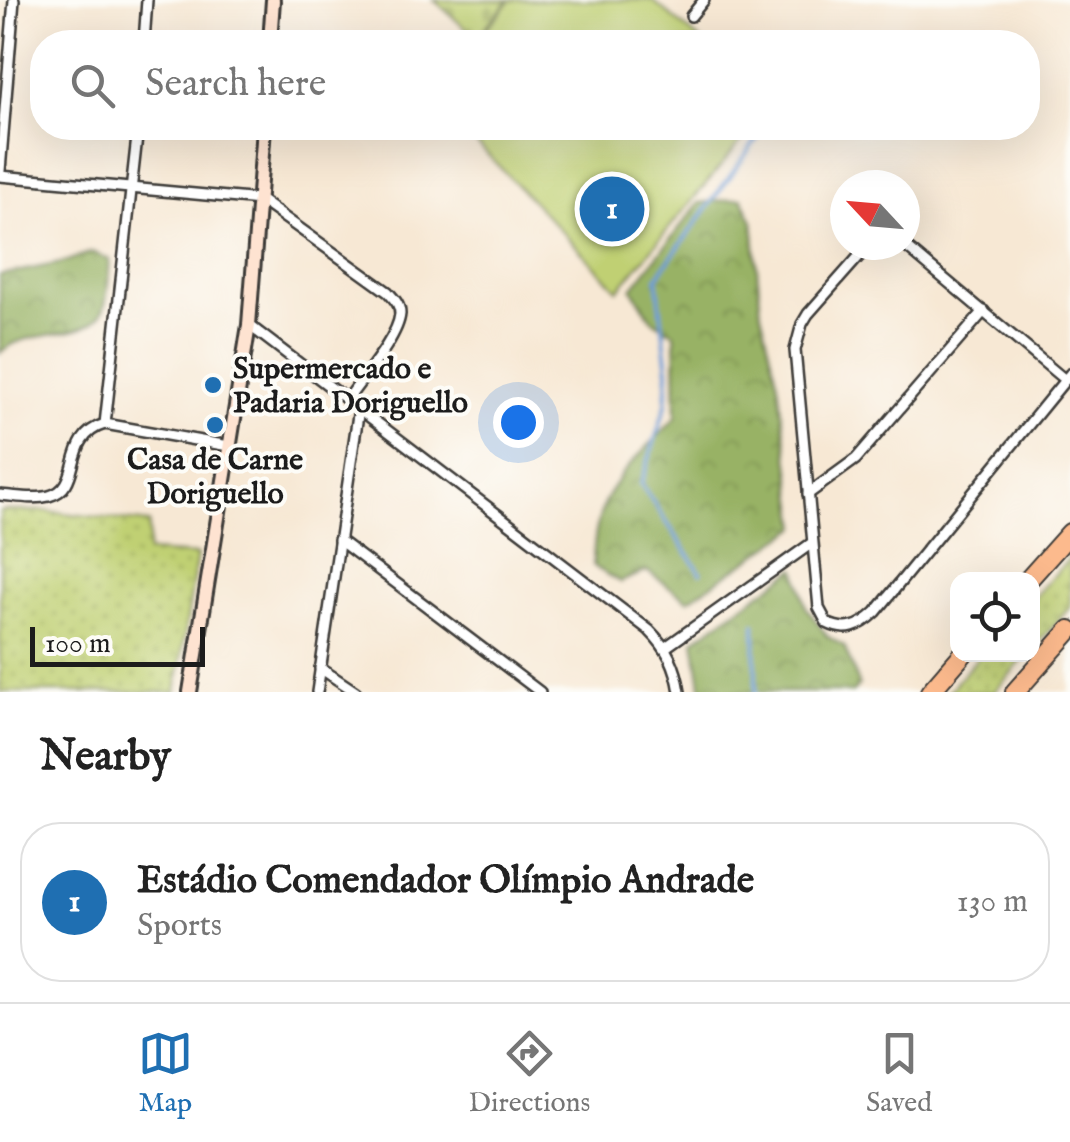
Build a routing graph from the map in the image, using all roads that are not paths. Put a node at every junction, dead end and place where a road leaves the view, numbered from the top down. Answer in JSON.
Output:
{"nodes":[{"id":1,"x":14,"y":0,"type":"edge"},
{"id":2,"x":147,"y":0,"type":"edge"},
{"id":3,"x":273,"y":0,"type":"edge"},
{"id":4,"x":704,"y":0,"type":"edge"},
{"id":5,"x":690,"y":16,"type":"dead end"},
{"id":6,"x":145,"y":30,"type":"edge"},
{"id":7,"x":271,"y":30,"type":"edge"},
{"id":8,"x":137,"y":140,"type":"edge"},
{"id":9,"x":263,"y":140,"type":"edge"},
{"id":10,"x":0,"y":174,"type":"edge"},
{"id":11,"x":134,"y":189,"type":"junction"},
{"id":12,"x":260,"y":200,"type":"junction"},
{"id":13,"x":920,"y":258,"type":"edge"},
{"id":14,"x":857,"y":260,"type":"edge"},
{"id":15,"x":984,"y":311,"type":"junction"},
{"id":16,"x":249,"y":325,"type":"junction"},
{"id":17,"x":1068,"y":377,"type":"edge"},
{"id":18,"x":348,"y":399,"type":"junction"},
{"id":19,"x":359,"y":408,"type":"junction"},
{"id":20,"x":105,"y":424,"type":"junction"},
{"id":21,"x":229,"y":446,"type":"junction"},
{"id":22,"x":808,"y":494,"type":"junction"},
{"id":23,"x":0,"y":495,"type":"edge"},
{"id":24,"x":1070,"y":533,"type":"edge"},
{"id":25,"x":340,"y":540,"type":"junction"},
{"id":26,"x":812,"y":543,"type":"junction"},
{"id":27,"x":1035,"y":572,"type":"edge"},
{"id":28,"x":1070,"y":630,"type":"edge"},
{"id":29,"x":666,"y":646,"type":"junction"},
{"id":30,"x":955,"y":662,"type":"edge"},
{"id":31,"x":320,"y":668,"type":"junction"},
{"id":32,"x":190,"y":692,"type":"edge"},
{"id":33,"x":317,"y":692,"type":"edge"},
{"id":34,"x":356,"y":692,"type":"edge"},
{"id":35,"x":540,"y":692,"type":"edge"},
{"id":36,"x":680,"y":692,"type":"edge"},
{"id":37,"x":930,"y":692,"type":"edge"},
{"id":38,"x":1015,"y":692,"type":"edge"}],
"edges":[{"from":1,"to":10,"type":"street"},
{"from":2,"to":6,"type":"street"},
{"from":3,"to":7,"type":"main road"},
{"from":4,"to":5,"type":"street"},
{"from":8,"to":11,"type":"street"},
{"from":9,"to":12,"type":"main road"},
{"from":10,"to":11,"type":"street"},
{"from":11,"to":12,"type":"street"},
{"from":11,"to":20,"type":"street"},
{"from":12,"to":16,"type":"main road"},
{"from":12,"to":18,"type":"street"},
{"from":13,"to":15,"type":"street"},
{"from":14,"to":22,"type":"street"},
{"from":15,"to":17,"type":"street"},
{"from":15,"to":22,"type":"street"},
{"from":16,"to":18,"type":"street"},
{"from":16,"to":21,"type":"main road"},
{"from":17,"to":26,"type":"street"},
{"from":18,"to":19,"type":"street"},
{"from":19,"to":25,"type":"street"},
{"from":19,"to":29,"type":"street"},
{"from":20,"to":21,"type":"street"},
{"from":20,"to":23,"type":"street"},
{"from":21,"to":32,"type":"main road"},
{"from":22,"to":26,"type":"street"},
{"from":24,"to":27,"type":"highway"},
{"from":25,"to":31,"type":"street"},
{"from":25,"to":35,"type":"street"},
{"from":26,"to":29,"type":"street"},
{"from":28,"to":38,"type":"highway"},
{"from":29,"to":36,"type":"street"},
{"from":30,"to":37,"type":"highway"},
{"from":31,"to":33,"type":"street"},
{"from":31,"to":34,"type":"street"}]}
